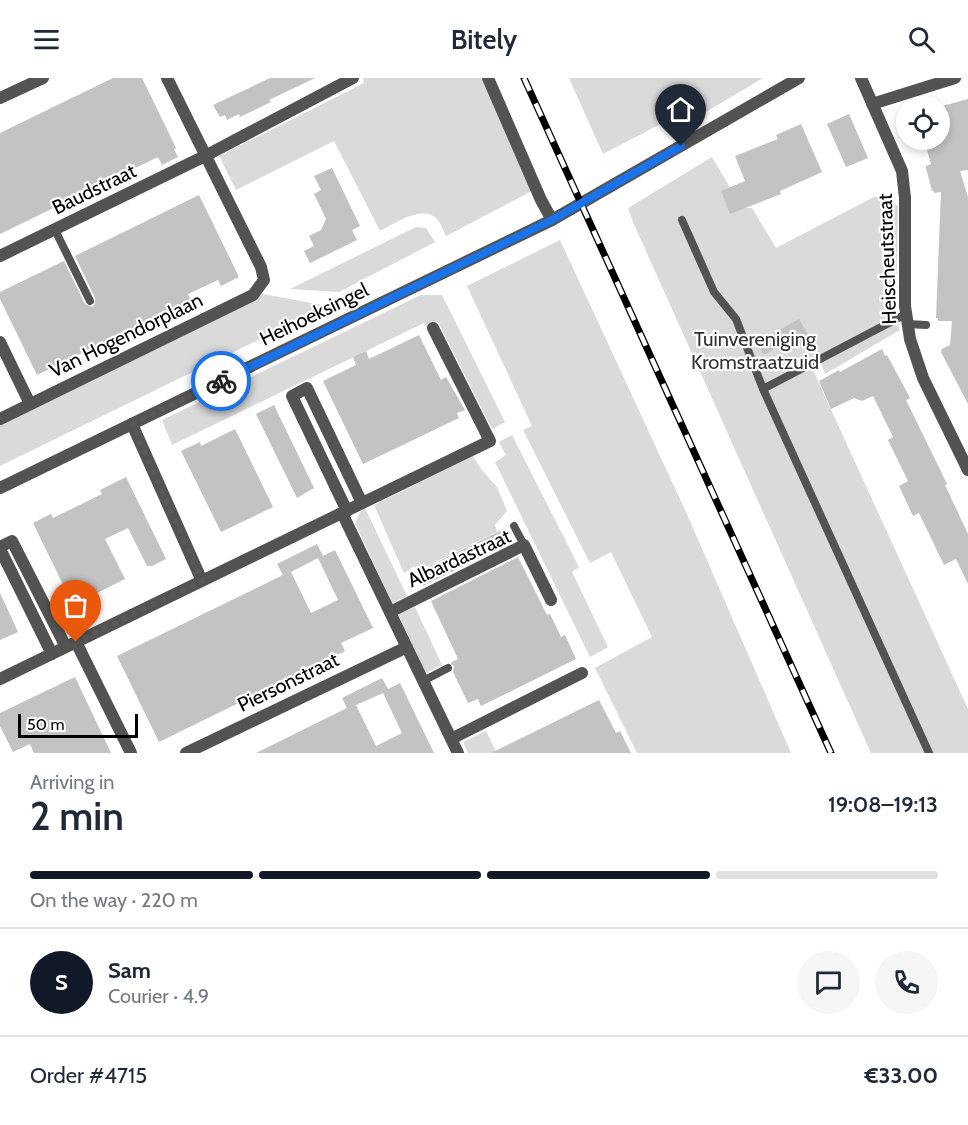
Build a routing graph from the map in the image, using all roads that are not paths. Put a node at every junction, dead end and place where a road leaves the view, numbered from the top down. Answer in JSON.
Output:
{"nodes":[{"id":1,"x":43,"y":78,"type":"edge"},
{"id":2,"x":167,"y":78,"type":"edge"},
{"id":3,"x":353,"y":78,"type":"edge"},
{"id":4,"x":488,"y":78,"type":"edge"},
{"id":5,"x":799,"y":78,"type":"edge"},
{"id":6,"x":861,"y":78,"type":"edge"},
{"id":7,"x":955,"y":78,"type":"edge"},
{"id":8,"x":0,"y":98,"type":"edge"},
{"id":9,"x":872,"y":104,"type":"junction"},
{"id":10,"x":205,"y":156,"type":"junction"},
{"id":11,"x":552,"y":220,"type":"junction"},
{"id":12,"x":682,"y":220,"type":"dead end"},
{"id":13,"x":55,"y":230,"type":"junction"},
{"id":14,"x":0,"y":256,"type":"edge"},
{"id":15,"x":90,"y":301,"type":"dead end"},
{"id":16,"x":907,"y":319,"type":"junction"},
{"id":17,"x":926,"y":325,"type":"dead end"},
{"id":18,"x":433,"y":328,"type":"dead end"},
{"id":19,"x":0,"y":342,"type":"edge"},
{"id":20,"x":763,"y":389,"type":"junction"},
{"id":21,"x":30,"y":404,"type":"junction"},
{"id":22,"x":0,"y":418,"type":"edge"},
{"id":23,"x":132,"y":424,"type":"junction"},
{"id":24,"x":968,"y":470,"type":"edge"},
{"id":25,"x":0,"y":488,"type":"edge"},
{"id":26,"x":362,"y":503,"type":"junction"},
{"id":27,"x":344,"y":512,"type":"junction"},
{"id":28,"x":514,"y":526,"type":"dead end"},
{"id":29,"x":524,"y":545,"type":"junction"},
{"id":30,"x":0,"y":548,"type":"edge"},
{"id":31,"x":202,"y":581,"type":"junction"},
{"id":32,"x":550,"y":600,"type":"dead end"},
{"id":33,"x":390,"y":612,"type":"junction"},
{"id":34,"x":71,"y":644,"type":"junction"},
{"id":35,"x":407,"y":647,"type":"junction"},
{"id":36,"x":52,"y":654,"type":"junction"},
{"id":37,"x":448,"y":668,"type":"dead end"},
{"id":38,"x":582,"y":673,"type":"dead end"},
{"id":39,"x":0,"y":679,"type":"edge"},
{"id":40,"x":423,"y":681,"type":"junction"},
{"id":41,"x":451,"y":739,"type":"junction"},
{"id":42,"x":131,"y":753,"type":"edge"},
{"id":43,"x":186,"y":753,"type":"edge"},
{"id":44,"x":458,"y":753,"type":"edge"},
{"id":45,"x":929,"y":753,"type":"edge"}],
"edges":[{"from":1,"to":8,"type":"street"},
{"from":2,"to":10,"type":"street"},
{"from":3,"to":10,"type":"street","name":"Baudstraat"},
{"from":4,"to":11,"type":"street"},
{"from":5,"to":11,"type":"street","name":"Heihoeksingel"},
{"from":6,"to":9,"type":"street","name":"Heischeutstraat"},
{"from":7,"to":9,"type":"street"},
{"from":9,"to":16,"type":"street","name":"Heischeutstraat"},
{"from":10,"to":13,"type":"street","name":"Baudstraat"},
{"from":10,"to":21,"type":"street","name":"Van Hogendorplaan"},
{"from":11,"to":23,"type":"street","name":"Heihoeksingel"},
{"from":12,"to":20,"type":"lane"},
{"from":13,"to":14,"type":"street","name":"Baudstraat"},
{"from":13,"to":15,"type":"lane"},
{"from":16,"to":17,"type":"lane"},
{"from":16,"to":20,"type":"lane"},
{"from":16,"to":24,"type":"street","name":"Heischeutstraat"},
{"from":18,"to":26,"type":"street"},
{"from":19,"to":21,"type":"street"},
{"from":20,"to":45,"type":"lane"},
{"from":21,"to":22,"type":"street","name":"Van Hogendorplaan"},
{"from":23,"to":25,"type":"street","name":"Heihoeksingel"},
{"from":23,"to":31,"type":"street"},
{"from":26,"to":27,"type":"street"},
{"from":26,"to":27,"type":"street"},
{"from":27,"to":31,"type":"street"},
{"from":27,"to":33,"type":"street"},
{"from":28,"to":29,"type":"lane"},
{"from":29,"to":32,"type":"street","name":"Albardastraat"},
{"from":29,"to":33,"type":"street","name":"Albardastraat"},
{"from":30,"to":34,"type":"street"},
{"from":30,"to":36,"type":"street"},
{"from":31,"to":34,"type":"street"},
{"from":33,"to":35,"type":"street"},
{"from":34,"to":36,"type":"street"},
{"from":34,"to":42,"type":"street"},
{"from":35,"to":40,"type":"street"},
{"from":35,"to":43,"type":"street","name":"Piersonstraat"},
{"from":36,"to":39,"type":"street"},
{"from":37,"to":40,"type":"lane"},
{"from":38,"to":41,"type":"street"},
{"from":40,"to":41,"type":"street"},
{"from":41,"to":44,"type":"street"}]}
